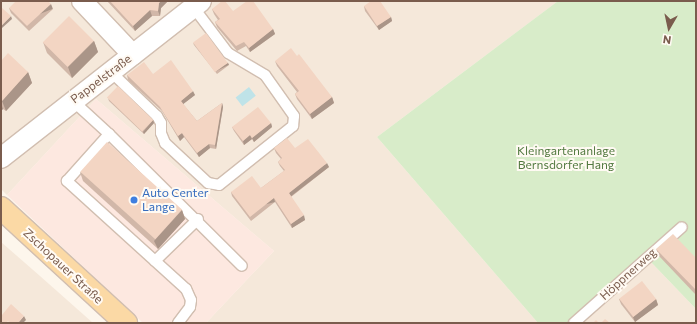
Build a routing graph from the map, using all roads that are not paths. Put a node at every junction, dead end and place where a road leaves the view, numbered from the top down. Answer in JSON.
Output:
{"nodes":[{"id":1,"x":82,"y":1,"type":"edge"},
{"id":2,"x":198,"y":5,"type":"edge"},
{"id":3,"x":133,"y":54,"type":"junction"},
{"id":4,"x":110,"y":71,"type":"junction"},
{"id":5,"x":73,"y":101,"type":"junction"},
{"id":6,"x":109,"y":134,"type":"junction"},
{"id":7,"x":1,"y":158,"type":"edge"},
{"id":8,"x":1,"y":208,"type":"edge"},
{"id":9,"x":198,"y":219,"type":"junction"},
{"id":10,"x":682,"y":227,"type":"dead end"},
{"id":11,"x":155,"y":261,"type":"junction"},
{"id":12,"x":242,"y":266,"type":"dead end"},
{"id":13,"x":126,"y":323,"type":"edge"},
{"id":14,"x":178,"y":323,"type":"edge"},
{"id":15,"x":574,"y":323,"type":"edge"}],
"edges":[{"from":1,"to":3,"type":"street"},
{"from":2,"to":3,"type":"street","name":"Pappelstraße"},
{"from":2,"to":4,"type":"lane"},
{"from":3,"to":4,"type":"street","name":"Pappelstraße"},
{"from":4,"to":5,"type":"street","name":"Pappelstraße"},
{"from":5,"to":6,"type":"lane"},
{"from":5,"to":7,"type":"street","name":"Pappelstraße"},
{"from":6,"to":9,"type":"lane"},
{"from":6,"to":11,"type":"lane"},
{"from":8,"to":13,"type":"main road","name":"Zschopauer Straße"},
{"from":9,"to":11,"type":"lane"},
{"from":9,"to":12,"type":"lane"},
{"from":10,"to":15,"type":"lane","name":"Höppnerweg"},
{"from":11,"to":14,"type":"lane"}]}
